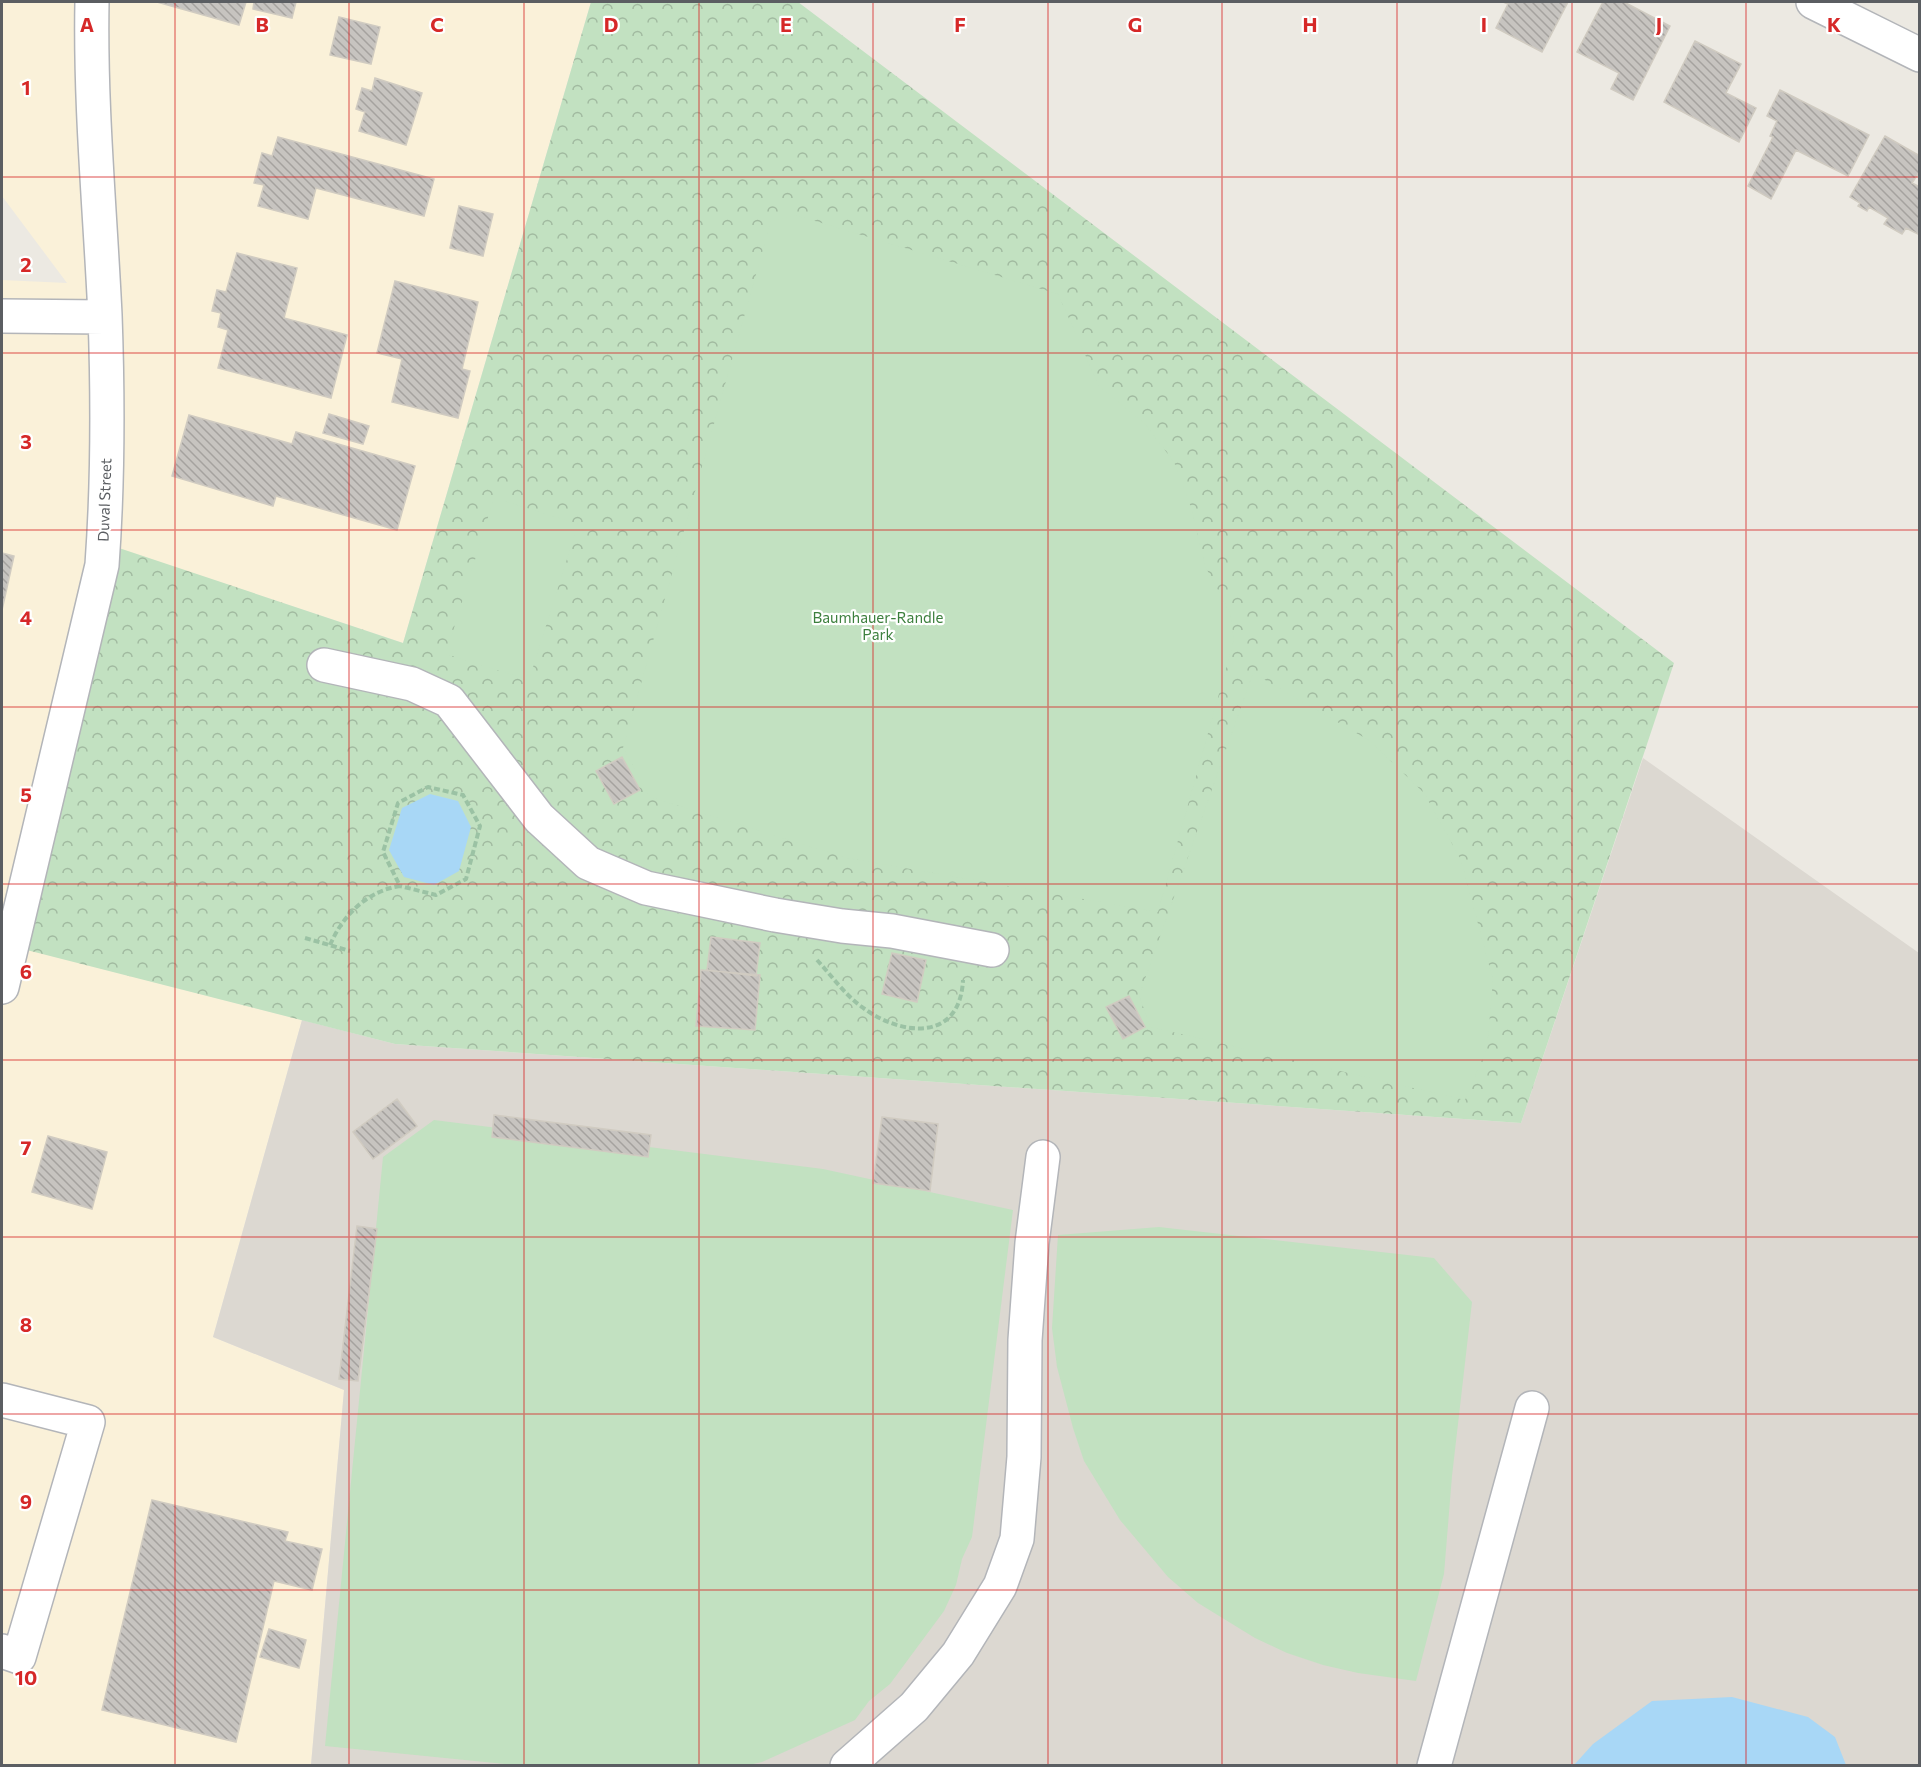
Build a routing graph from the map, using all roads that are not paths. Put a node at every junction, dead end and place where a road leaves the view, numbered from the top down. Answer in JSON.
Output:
{"nodes":[{"id":1,"x":92,"y":2,"type":"edge"},
{"id":2,"x":1813,"y":2,"type":"edge"},
{"id":3,"x":1920,"y":55,"type":"edge"},
{"id":4,"x":2,"y":316,"type":"edge"},
{"id":5,"x":105,"y":317,"type":"junction"},
{"id":6,"x":324,"y":665,"type":"dead end"},
{"id":7,"x":992,"y":950,"type":"dead end"},
{"id":8,"x":2,"y":987,"type":"edge"},
{"id":9,"x":1043,"y":1157,"type":"dead end"},
{"id":10,"x":2,"y":1400,"type":"edge"},
{"id":11,"x":1533,"y":1408,"type":"dead end"},
{"id":12,"x":2,"y":1651,"type":"edge"},
{"id":13,"x":847,"y":1766,"type":"edge"},
{"id":14,"x":1434,"y":1766,"type":"edge"}],
"edges":[{"from":1,"to":5,"type":"street","name":"Duval Street"},
{"from":2,"to":3,"type":"street"},
{"from":4,"to":5,"type":"street"},
{"from":5,"to":8,"type":"street","name":"Duval Street"},
{"from":6,"to":7,"type":"street"},
{"from":9,"to":13,"type":"street"},
{"from":10,"to":12,"type":"street"},
{"from":11,"to":14,"type":"street"}]}
